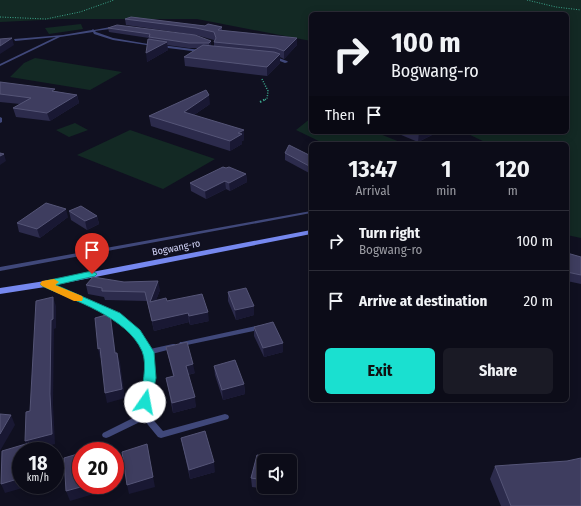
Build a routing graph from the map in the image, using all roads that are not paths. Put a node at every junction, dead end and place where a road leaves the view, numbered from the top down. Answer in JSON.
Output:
{"nodes":[{"id":1,"x":122,"y":27,"type":"edge"},
{"id":2,"x":93,"y":30,"type":"junction"},
{"id":3,"x":63,"y":36,"type":"junction"},
{"id":4,"x":15,"y":40,"type":"dead end"},
{"id":5,"x":206,"y":51,"type":"edge"},
{"id":6,"x":266,"y":57,"type":"edge"},
{"id":7,"x":286,"y":62,"type":"dead end"},
{"id":8,"x":0,"y":65,"type":"edge"},
{"id":9,"x":0,"y":118,"type":"edge"},
{"id":10,"x":0,"y":122,"type":"edge"},
{"id":11,"x":309,"y":212,"type":"edge"},
{"id":12,"x":309,"y":232,"type":"edge"},
{"id":13,"x":0,"y":270,"type":"edge"},
{"id":14,"x":45,"y":284,"type":"junction"},
{"id":15,"x":0,"y":291,"type":"edge"},
{"id":16,"x":262,"y":327,"type":"edge"},
{"id":17,"x":148,"y":352,"type":"junction"},
{"id":18,"x":145,"y":416,"type":"junction"},
{"id":19,"x":225,"y":417,"type":"dead end"},
{"id":20,"x":106,"y":435,"type":"dead end"}],
"edges":[{"from":1,"to":2,"type":"lane"},
{"from":2,"to":3,"type":"lane"},
{"from":2,"to":5,"type":"lane"},
{"from":3,"to":4,"type":"lane"},
{"from":3,"to":8,"type":"lane"},
{"from":6,"to":7,"type":"lane"},
{"from":9,"to":10,"type":"lane"},
{"from":11,"to":13,"type":"lane"},
{"from":12,"to":14,"type":"main road","name":"Bogwang-ro"},
{"from":14,"to":15,"type":"main road","name":"Bogwang-ro"},
{"from":14,"to":17,"type":"lane"},
{"from":16,"to":17,"type":"lane"},
{"from":17,"to":18,"type":"lane"},
{"from":18,"to":19,"type":"lane"},
{"from":18,"to":20,"type":"lane"}]}
